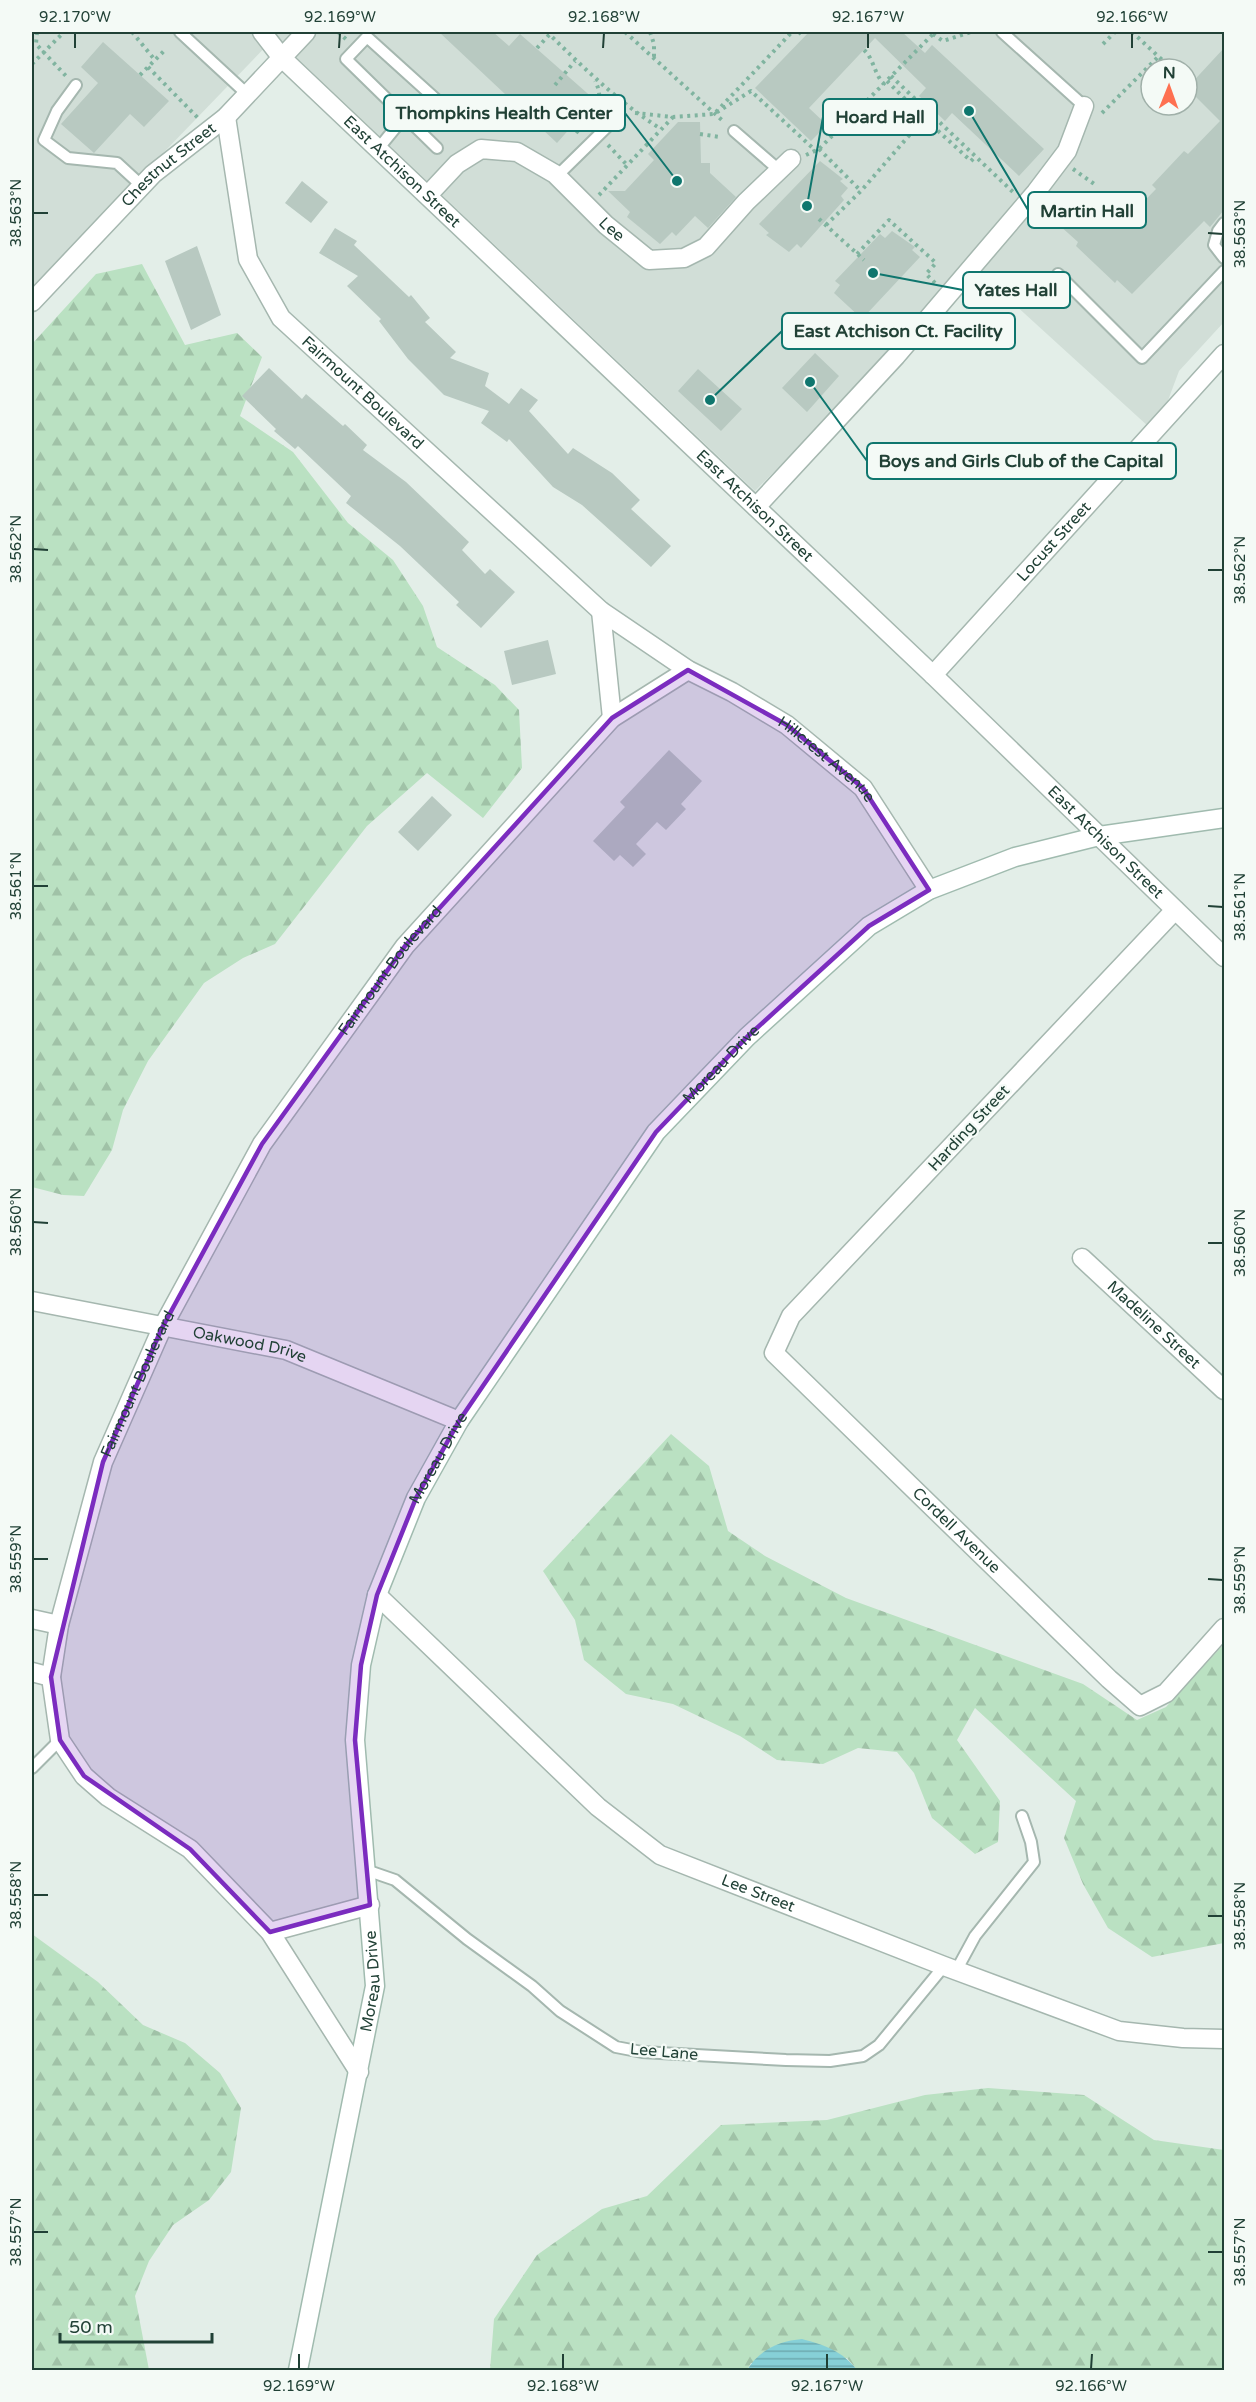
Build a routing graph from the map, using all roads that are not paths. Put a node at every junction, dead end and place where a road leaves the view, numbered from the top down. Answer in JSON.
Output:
{"nodes":[{"id":1,"x":180,"y":32,"type":"edge"},
{"id":2,"x":262,"y":32,"type":"edge"},
{"id":3,"x":306,"y":32,"type":"edge"},
{"id":4,"x":1002,"y":32,"type":"edge"},
{"id":5,"x":282,"y":58,"type":"junction"},
{"id":6,"x":76,"y":85,"type":"road end"},
{"id":7,"x":247,"y":94,"type":"junction"},
{"id":8,"x":1084,"y":106,"type":"joint"},
{"id":9,"x":405,"y":116,"type":"junction"},
{"id":10,"x":225,"y":117,"type":"junction"},
{"id":11,"x":460,"y":121,"type":"dead end"},
{"id":12,"x":609,"y":125,"type":"dead end"},
{"id":13,"x":734,"y":130,"type":"dead end"},
{"id":14,"x":378,"y":148,"type":"junction"},
{"id":15,"x":437,"y":148,"type":"dead end"},
{"id":16,"x":785,"y":164,"type":"joint"},
{"id":17,"x":557,"y":176,"type":"junction"},
{"id":18,"x":142,"y":186,"type":"junction"},
{"id":19,"x":428,"y":195,"type":"junction"},
{"id":20,"x":1224,"y":223,"type":"edge"},
{"id":21,"x":1224,"y":258,"type":"edge"},
{"id":22,"x":1224,"y":271,"type":"edge"},
{"id":23,"x":1058,"y":274,"type":"dead end"},
{"id":24,"x":32,"y":302,"type":"edge"},
{"id":25,"x":1224,"y":354,"type":"edge"},
{"id":26,"x":756,"y":507,"type":"junction"},
{"id":27,"x":601,"y":611,"type":"junction"},
{"id":28,"x":688,"y":670,"type":"junction"},
{"id":29,"x":933,"y":675,"type":"junction"},
{"id":30,"x":612,"y":718,"type":"junction"},
{"id":31,"x":1224,"y":818,"type":"edge"},
{"id":32,"x":1099,"y":836,"type":"junction"},
{"id":33,"x":929,"y":890,"type":"junction"},
{"id":34,"x":1175,"y":910,"type":"junction"},
{"id":35,"x":1224,"y":957,"type":"edge"},
{"id":36,"x":1082,"y":1258,"type":"dead end"},
{"id":37,"x":32,"y":1301,"type":"edge"},
{"id":38,"x":162,"y":1328,"type":"junction"},
{"id":39,"x":774,"y":1353,"type":"joint"},
{"id":40,"x":1224,"y":1390,"type":"edge"},
{"id":41,"x":459,"y":1421,"type":"junction"},
{"id":42,"x":377,"y":1595,"type":"junction"},
{"id":43,"x":32,"y":1619,"type":"edge"},
{"id":44,"x":59,"y":1625,"type":"junction"},
{"id":45,"x":1224,"y":1628,"type":"edge"},
{"id":46,"x":32,"y":1672,"type":"edge"},
{"id":47,"x":51,"y":1677,"type":"junction"},
{"id":48,"x":60,"y":1740,"type":"junction"},
{"id":49,"x":32,"y":1768,"type":"edge"},
{"id":50,"x":1022,"y":1816,"type":"dead end"},
{"id":51,"x":366,"y":1870,"type":"junction"},
{"id":52,"x":370,"y":1905,"type":"junction"},
{"id":53,"x":270,"y":1932,"type":"junction"},
{"id":54,"x":950,"y":1968,"type":"junction"},
{"id":55,"x":1224,"y":2039,"type":"edge"},
{"id":56,"x":359,"y":2072,"type":"junction"},
{"id":57,"x":298,"y":2370,"type":"edge"}],
"edges":[{"from":1,"to":7,"type":"lane"},
{"from":2,"to":5,"type":"street","name":"East Atchison Street"},
{"from":3,"to":5,"type":"street","name":"Chestnut Street"},
{"from":4,"to":8,"type":"lane"},
{"from":5,"to":7,"type":"street","name":"Chestnut Street"},
{"from":5,"to":14,"type":"street","name":"East Atchison Street"},
{"from":6,"to":18,"type":"lane"},
{"from":7,"to":10,"type":"street","name":"Chestnut Street"},
{"from":8,"to":26,"type":"street"},
{"from":9,"to":11,"type":"lane"},
{"from":9,"to":14,"type":"lane"},
{"from":9,"to":15,"type":"lane"},
{"from":10,"to":18,"type":"street","name":"Chestnut Street"},
{"from":10,"to":27,"type":"street","name":"Fairmount Boulevard"},
{"from":12,"to":17,"type":"lane"},
{"from":13,"to":16,"type":"lane"},
{"from":14,"to":19,"type":"street","name":"East Atchison Street"},
{"from":16,"to":17,"type":"street","name":"Lee"},
{"from":17,"to":19,"type":"street","name":"Lee"},
{"from":18,"to":24,"type":"street","name":"Chestnut Street"},
{"from":19,"to":26,"type":"street","name":"East Atchison Street"},
{"from":20,"to":21,"type":"lane"},
{"from":22,"to":23,"type":"lane"},
{"from":25,"to":29,"type":"street","name":"Locust Street"},
{"from":26,"to":29,"type":"street","name":"East Atchison Street"},
{"from":27,"to":28,"type":"street","name":"Fairmount Boulevard"},
{"from":27,"to":30,"type":"street"},
{"from":28,"to":30,"type":"street","name":"Fairmount Boulevard"},
{"from":28,"to":33,"type":"street","name":"Hillcrest Avenue"},
{"from":29,"to":32,"type":"street","name":"East Atchison Street"},
{"from":30,"to":38,"type":"street","name":"Fairmount Boulevard"},
{"from":31,"to":32,"type":"street","name":"Moreau Drive"},
{"from":32,"to":33,"type":"street","name":"Moreau Drive"},
{"from":32,"to":34,"type":"street","name":"East Atchison Street"},
{"from":33,"to":41,"type":"street","name":"Moreau Drive"},
{"from":34,"to":35,"type":"street","name":"East Atchison Street"},
{"from":34,"to":39,"type":"street","name":"Harding Street"},
{"from":36,"to":40,"type":"street","name":"Madeline Street"},
{"from":37,"to":38,"type":"street","name":"Oakwood Drive"},
{"from":38,"to":41,"type":"street","name":"Oakwood Drive"},
{"from":38,"to":44,"type":"street","name":"Fairmount Boulevard"},
{"from":39,"to":45,"type":"street","name":"Cordell Avenue"},
{"from":41,"to":42,"type":"street","name":"Moreau Drive"},
{"from":42,"to":51,"type":"street","name":"Moreau Drive"},
{"from":42,"to":54,"type":"street","name":"Lee Street"},
{"from":43,"to":44,"type":"street"},
{"from":44,"to":47,"type":"street","name":"Fairmount Boulevard"},
{"from":46,"to":47,"type":"street"},
{"from":47,"to":48,"type":"street","name":"Fairmount Boulevard"},
{"from":48,"to":49,"type":"lane"},
{"from":48,"to":53,"type":"street","name":"Fairmount Boulevard"},
{"from":50,"to":54,"type":"lane","name":"Lee Lane"},
{"from":51,"to":52,"type":"street","name":"Moreau Drive"},
{"from":51,"to":54,"type":"lane","name":"Lee Lane"},
{"from":52,"to":53,"type":"street"},
{"from":52,"to":56,"type":"street","name":"Moreau Drive"},
{"from":53,"to":56,"type":"street","name":"Fairmount Boulevard"},
{"from":54,"to":55,"type":"street","name":"Lee Street"},
{"from":56,"to":57,"type":"street","name":"Moreau Drive"}]}
